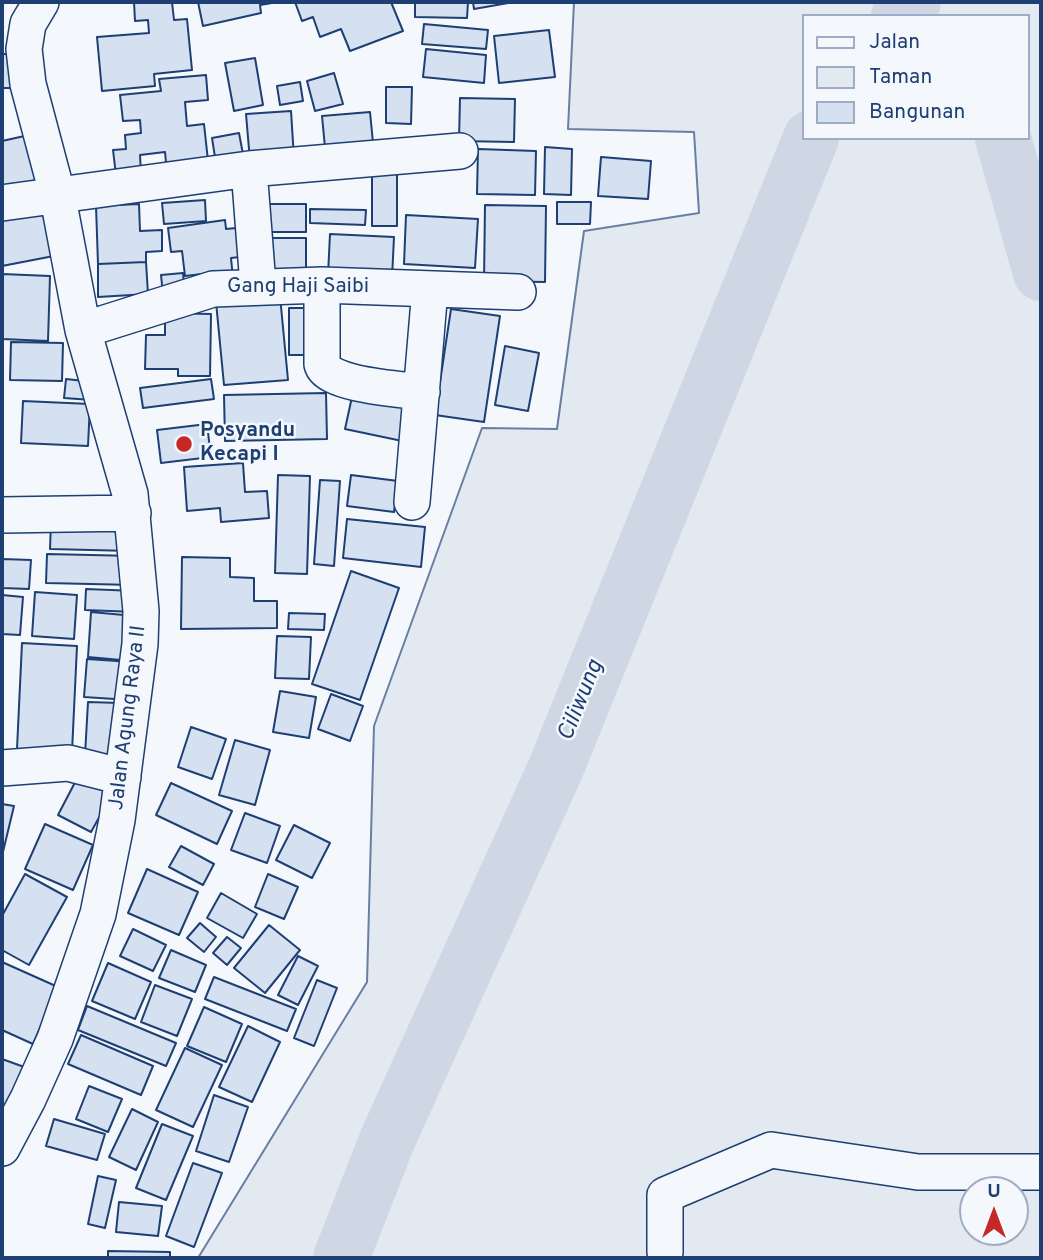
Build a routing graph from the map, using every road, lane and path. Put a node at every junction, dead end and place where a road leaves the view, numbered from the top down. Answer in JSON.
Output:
{"nodes":[{"id":1,"x":39,"y":2,"type":"edge"},
{"id":2,"x":460,"y":151,"type":"dead end"},
{"id":3,"x":249,"y":169,"type":"junction"},
{"id":4,"x":57,"y":193,"type":"junction"},
{"id":5,"x":2,"y":203,"type":"edge"},
{"id":6,"x":258,"y":285,"type":"junction"},
{"id":7,"x":322,"y":285,"type":"junction"},
{"id":8,"x":430,"y":289,"type":"junction"},
{"id":9,"x":518,"y":292,"type":"dead end"},
{"id":10,"x":83,"y":330,"type":"junction"},
{"id":11,"x":422,"y":392,"type":"junction"},
{"id":12,"x":2,"y":494,"type":"edge"},
{"id":13,"x":412,"y":502,"type":"dead end"},
{"id":14,"x":131,"y":504,"type":"junction"},
{"id":15,"x":2,"y":515,"type":"edge"},
{"id":16,"x":2,"y":768,"type":"edge"},
{"id":17,"x":123,"y":778,"type":"junction"},
{"id":18,"x":7,"y":1127,"type":"edge"},
{"id":19,"x":1041,"y":1172,"type":"edge"},
{"id":20,"x":665,"y":1252,"type":"dead end"}],
"edges":[{"from":1,"to":4,"type":"street","name":"Jalan Agung Raya II"},
{"from":2,"to":3,"type":"street"},
{"from":3,"to":4,"type":"street"},
{"from":3,"to":6,"type":"street"},
{"from":4,"to":5,"type":"street"},
{"from":4,"to":10,"type":"street","name":"Jalan Agung Raya II"},
{"from":6,"to":7,"type":"street","name":"Gang Haji Saibi"},
{"from":6,"to":10,"type":"street","name":"Gang Haji Saibi"},
{"from":7,"to":8,"type":"street","name":"Gang Haji Saibi"},
{"from":7,"to":11,"type":"street"},
{"from":8,"to":9,"type":"street","name":"Gang Haji Saibi"},
{"from":8,"to":11,"type":"street"},
{"from":10,"to":14,"type":"street","name":"Jalan Agung Raya II"},
{"from":11,"to":13,"type":"street"},
{"from":12,"to":14,"type":"street"},
{"from":14,"to":15,"type":"street"},
{"from":14,"to":17,"type":"street","name":"Jalan Agung Raya II"},
{"from":16,"to":17,"type":"street"},
{"from":17,"to":18,"type":"street","name":"Jalan Agung Raya II"},
{"from":19,"to":20,"type":"street"}]}
